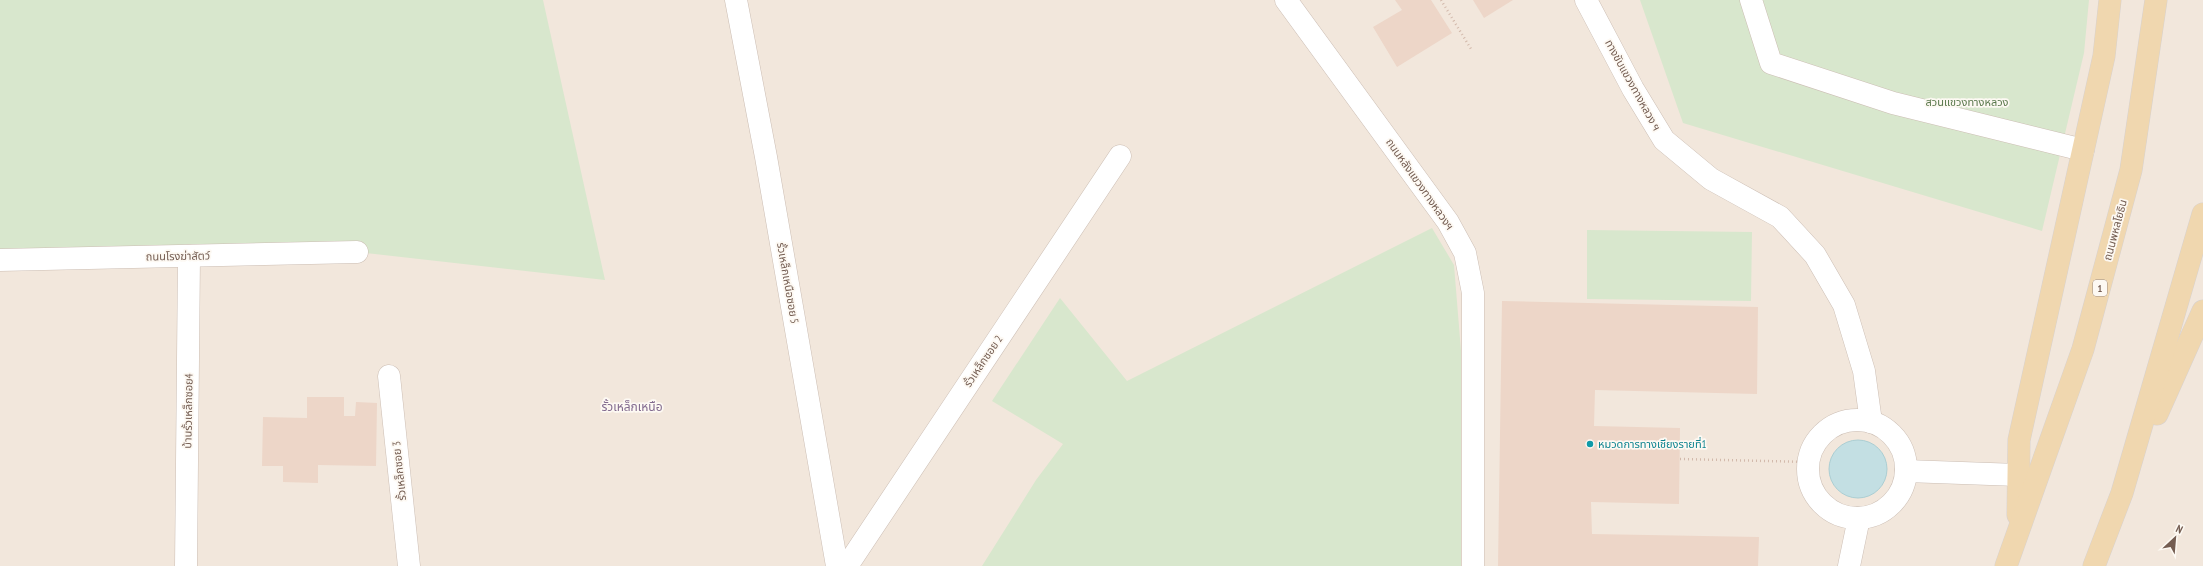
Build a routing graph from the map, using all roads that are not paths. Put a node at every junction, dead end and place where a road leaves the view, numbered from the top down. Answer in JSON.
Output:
{"nodes":[{"id":1,"x":736,"y":0,"type":"edge"},
{"id":2,"x":1286,"y":0,"type":"edge"},
{"id":3,"x":1586,"y":0,"type":"edge"},
{"id":4,"x":1751,"y":0,"type":"edge"},
{"id":5,"x":2110,"y":0,"type":"edge"},
{"id":6,"x":2156,"y":0,"type":"edge"},
{"id":7,"x":2083,"y":150,"type":"junction"},
{"id":8,"x":1120,"y":156,"type":"dead end"},
{"id":9,"x":2203,"y":214,"type":"edge"},
{"id":10,"x":357,"y":252,"type":"dead end"},
{"id":11,"x":189,"y":256,"type":"junction"},
{"id":12,"x":0,"y":260,"type":"edge"},
{"id":13,"x":2203,"y":311,"type":"edge"},
{"id":14,"x":388,"y":376,"type":"dead end"},
{"id":15,"x":1871,"y":422,"type":"junction"},
{"id":16,"x":1906,"y":471,"type":"junction"},
{"id":17,"x":2018,"y":475,"type":"junction"},
{"id":18,"x":2122,"y":493,"type":"junction"},
{"id":19,"x":1859,"y":518,"type":"junction"},
{"id":20,"x":2018,"y":532,"type":"junction"},
{"id":21,"x":186,"y":566,"type":"edge"},
{"id":22,"x":409,"y":566,"type":"edge"},
{"id":23,"x":837,"y":566,"type":"edge"},
{"id":24,"x":847,"y":566,"type":"edge"},
{"id":25,"x":1473,"y":566,"type":"edge"},
{"id":26,"x":1849,"y":566,"type":"edge"},
{"id":27,"x":2006,"y":566,"type":"edge"},
{"id":28,"x":2094,"y":566,"type":"edge"}],
"edges":[{"from":1,"to":23,"type":"street","name":"รั้วเหล็กเหนือซอย 5"},
{"from":2,"to":25,"type":"street","name":"ถนนหลังแขวงทางหลวงฯ"},
{"from":3,"to":15,"type":"street","name":"ทางขับแขวงทางหลวง ฯ"},
{"from":4,"to":7,"type":"street"},
{"from":5,"to":7,"type":"main road"},
{"from":6,"to":20,"type":"main road","name":"ถนนพหลโยธิน","number":"1"},
{"from":7,"to":17,"type":"main road"},
{"from":8,"to":24,"type":"street","name":"รั้วเหล็กซอย 2"},
{"from":9,"to":18,"type":"main road"},
{"from":10,"to":11,"type":"street","name":"ถนนโรงฆ่าสัตว์"},
{"from":11,"to":12,"type":"street","name":"ถนนโรงฆ่าสัตว์"},
{"from":11,"to":21,"type":"street","name":"บ้านรั้วเหล็กซอย4"},
{"from":13,"to":18,"type":"main road"},
{"from":14,"to":22,"type":"street","name":"รั้วเหล็กซอย 3"},
{"from":15,"to":16,"type":"street"},
{"from":15,"to":19,"type":"street"},
{"from":16,"to":17,"type":"street"},
{"from":16,"to":19,"type":"street"},
{"from":17,"to":20,"type":"main road"},
{"from":18,"to":28,"type":"main road"},
{"from":19,"to":26,"type":"street"},
{"from":20,"to":27,"type":"main road","name":"ถนนพหลโยธิน","number":"1"}]}
